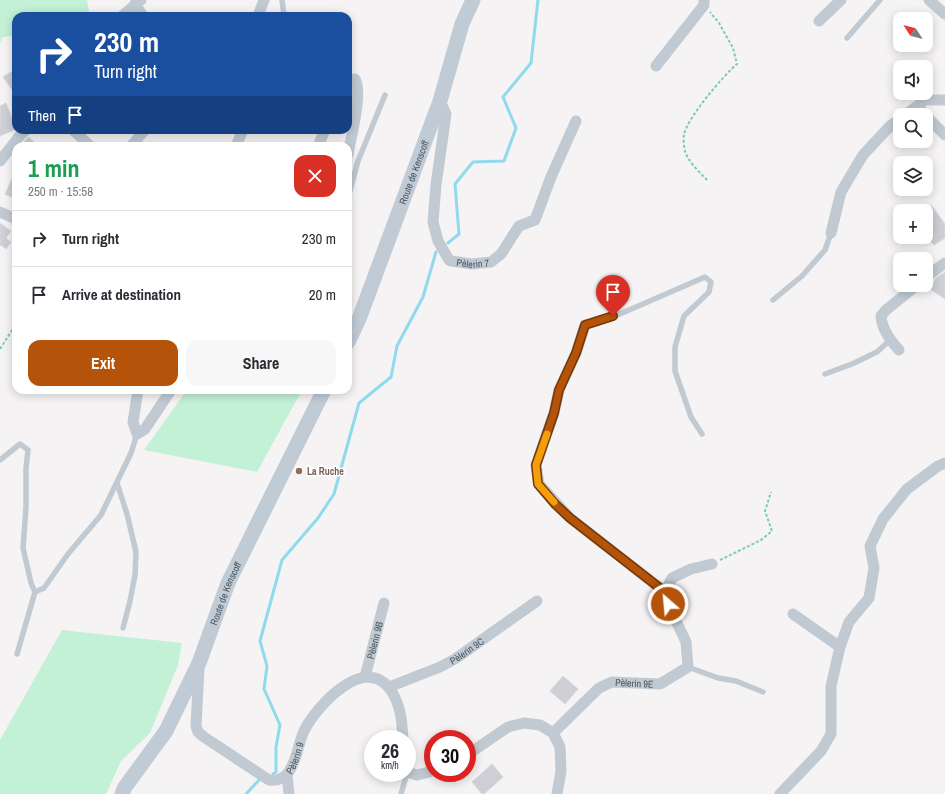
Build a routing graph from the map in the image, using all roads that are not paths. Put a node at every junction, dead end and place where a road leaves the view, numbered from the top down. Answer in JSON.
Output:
{"nodes":[{"id":1,"x":264,"y":0,"type":"edge"},
{"id":2,"x":282,"y":0,"type":"edge"},
{"id":3,"x":473,"y":0,"type":"edge"},
{"id":4,"x":841,"y":0,"type":"edge"},
{"id":5,"x":880,"y":0,"type":"edge"},
{"id":6,"x":929,"y":0,"type":"edge"},
{"id":7,"x":138,"y":2,"type":"edge"},
{"id":8,"x":704,"y":2,"type":"edge"},
{"id":9,"x":127,"y":12,"type":"edge"},
{"id":10,"x":142,"y":12,"type":"edge"},
{"id":11,"x":260,"y":12,"type":"edge"},
{"id":12,"x":284,"y":12,"type":"edge"},
{"id":13,"x":945,"y":14,"type":"edge"},
{"id":14,"x":819,"y":21,"type":"dead end"},
{"id":15,"x":847,"y":38,"type":"dead end"},
{"id":16,"x":656,"y":66,"type":"dead end"},
{"id":17,"x":352,"y":80,"type":"edge"},
{"id":18,"x":385,"y":95,"type":"dead end"},
{"id":19,"x":945,"y":100,"type":"edge"},
{"id":20,"x":440,"y":101,"type":"junction"},
{"id":21,"x":920,"y":104,"type":"junction"},
{"id":22,"x":915,"y":108,"type":"edge"},
{"id":23,"x":920,"y":108,"type":"edge"},
{"id":24,"x":576,"y":121,"type":"dead end"},
{"id":25,"x":933,"y":122,"type":"edge"},
{"id":26,"x":893,"y":124,"type":"edge"},
{"id":27,"x":352,"y":132,"type":"edge"},
{"id":28,"x":21,"y":134,"type":"edge"},
{"id":29,"x":77,"y":134,"type":"edge"},
{"id":30,"x":142,"y":134,"type":"edge"},
{"id":31,"x":945,"y":135,"type":"edge"},
{"id":32,"x":14,"y":142,"type":"edge"},
{"id":33,"x":86,"y":142,"type":"edge"},
{"id":34,"x":134,"y":142,"type":"edge"},
{"id":35,"x":12,"y":145,"type":"edge"},
{"id":36,"x":0,"y":161,"type":"edge"},
{"id":37,"x":352,"y":183,"type":"edge"},
{"id":38,"x":0,"y":212,"type":"edge"},
{"id":39,"x":12,"y":217,"type":"edge"},
{"id":40,"x":831,"y":233,"type":"joint"},
{"id":41,"x":945,"y":262,"type":"edge"},
{"id":42,"x":933,"y":271,"type":"edge"},
{"id":43,"x":908,"y":292,"type":"edge"},
{"id":44,"x":773,"y":300,"type":"dead end"},
{"id":45,"x":585,"y":325,"type":"joint"},
{"id":46,"x":352,"y":334,"type":"edge"},
{"id":47,"x":890,"y":340,"type":"junction"},
{"id":48,"x":899,"y":350,"type":"dead end"},
{"id":49,"x":825,"y":374,"type":"dead end"},
{"id":50,"x":137,"y":394,"type":"edge"},
{"id":51,"x":168,"y":394,"type":"edge"},
{"id":52,"x":322,"y":394,"type":"edge"},
{"id":53,"x":137,"y":434,"type":"junction"},
{"id":54,"x":702,"y":434,"type":"dead end"},
{"id":55,"x":0,"y":460,"type":"edge"},
{"id":56,"x":945,"y":464,"type":"edge"},
{"id":57,"x":117,"y":483,"type":"junction"},
{"id":58,"x":712,"y":564,"type":"road end"},
{"id":59,"x":35,"y":592,"type":"junction"},
{"id":60,"x":665,"y":592,"type":"junction"},
{"id":61,"x":537,"y":601,"type":"dead end"},
{"id":62,"x":384,"y":603,"type":"dead end"},
{"id":63,"x":792,"y":614,"type":"dead end"},
{"id":64,"x":123,"y":628,"type":"dead end"},
{"id":65,"x":840,"y":647,"type":"junction"},
{"id":66,"x":17,"y":654,"type":"dead end"},
{"id":67,"x":199,"y":663,"type":"junction"},
{"id":68,"x":688,"y":667,"type":"junction"},
{"id":69,"x":364,"y":677,"type":"junction"},
{"id":70,"x":389,"y":687,"type":"junction"},
{"id":71,"x":763,"y":692,"type":"dead end"},
{"id":72,"x":402,"y":730,"type":"edge"},
{"id":73,"x":553,"y":733,"type":"junction"},
{"id":74,"x":476,"y":749,"type":"edge"},
{"id":75,"x":287,"y":775,"type":"junction"},
{"id":76,"x":404,"y":782,"type":"edge"},
{"id":77,"x":122,"y":794,"type":"edge"},
{"id":78,"x":289,"y":794,"type":"edge"},
{"id":79,"x":401,"y":794,"type":"edge"},
{"id":80,"x":557,"y":794,"type":"edge"},
{"id":81,"x":780,"y":794,"type":"edge"}],
"edges":[{"from":1,"to":11,"type":"street"},
{"from":2,"to":12,"type":"lane"},
{"from":3,"to":20,"type":"main road","name":"Route de Kenscoff"},
{"from":4,"to":14,"type":"street"},
{"from":5,"to":15,"type":"lane"},
{"from":6,"to":13,"type":"street"},
{"from":7,"to":9,"type":"street"},
{"from":7,"to":10,"type":"street"},
{"from":8,"to":16,"type":"street"},
{"from":17,"to":27,"type":"street"},
{"from":18,"to":37,"type":"lane"},
{"from":19,"to":21,"type":"street"},
{"from":20,"to":24,"type":"street","name":"Pèlerin 7"},
{"from":20,"to":46,"type":"main road","name":"Route de Kenscoff"},
{"from":21,"to":22,"type":"street"},
{"from":21,"to":23,"type":"street"},
{"from":25,"to":31,"type":"street"},
{"from":26,"to":40,"type":"street"},
{"from":28,"to":32,"type":"street"},
{"from":29,"to":33,"type":"street"},
{"from":30,"to":34,"type":"street"},
{"from":35,"to":36,"type":"street"},
{"from":38,"to":39,"type":"street"},
{"from":40,"to":44,"type":"lane"},
{"from":41,"to":42,"type":"street"},
{"from":43,"to":47,"type":"street"},
{"from":45,"to":54,"type":"lane"},
{"from":45,"to":60,"type":"street"},
{"from":47,"to":48,"type":"street"},
{"from":47,"to":49,"type":"lane"},
{"from":50,"to":53,"type":"street"},
{"from":51,"to":53,"type":"street"},
{"from":52,"to":67,"type":"main road","name":"Route de Kenscoff"},
{"from":53,"to":57,"type":"lane"},
{"from":55,"to":59,"type":"lane"},
{"from":56,"to":65,"type":"street"},
{"from":57,"to":59,"type":"lane"},
{"from":57,"to":64,"type":"lane"},
{"from":58,"to":60,"type":"street"},
{"from":59,"to":66,"type":"lane"},
{"from":60,"to":68,"type":"street"},
{"from":61,"to":70,"type":"street","name":"Pèlerin 9C"},
{"from":62,"to":69,"type":"street","name":"Pèlerin 9B"},
{"from":63,"to":65,"type":"street"},
{"from":65,"to":81,"type":"street"},
{"from":67,"to":75,"type":"street","name":"Pèlerin 9"},
{"from":67,"to":77,"type":"main road","name":"Route de Kenscoff"},
{"from":68,"to":71,"type":"lane"},
{"from":68,"to":73,"type":"street","name":"Pèlerin 9E"},
{"from":69,"to":70,"type":"street"},
{"from":69,"to":75,"type":"street","name":"Pèlerin 9"},
{"from":70,"to":72,"type":"street"},
{"from":73,"to":74,"type":"street"},
{"from":73,"to":80,"type":"street"},
{"from":75,"to":78,"type":"street"},
{"from":76,"to":79,"type":"lane"}]}
